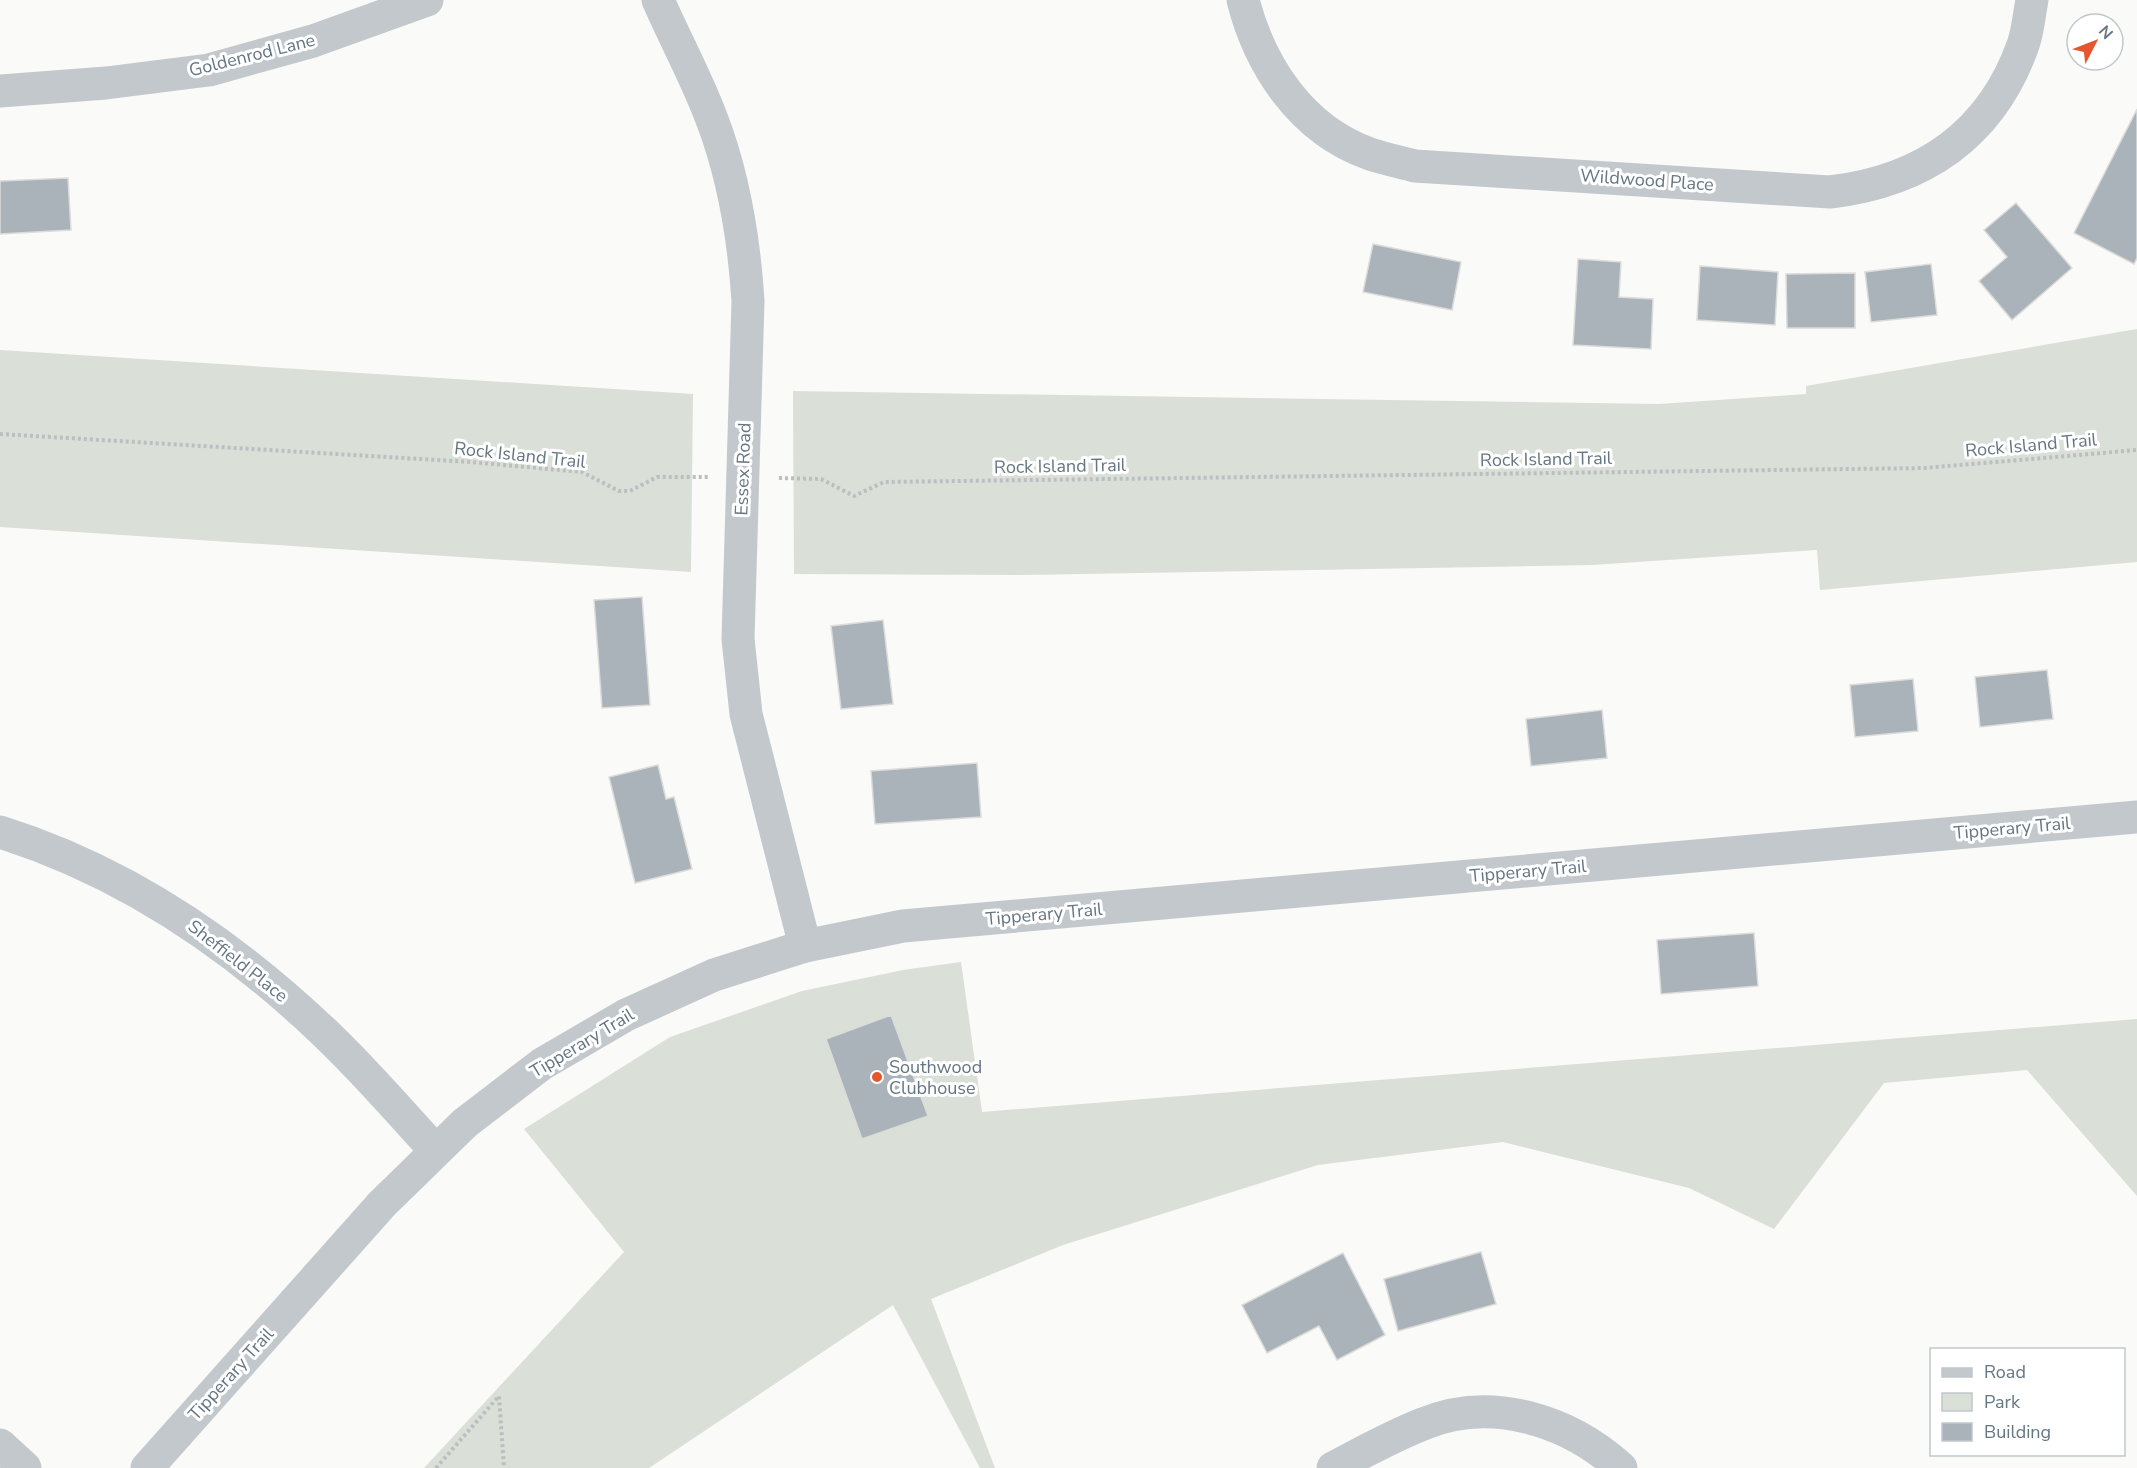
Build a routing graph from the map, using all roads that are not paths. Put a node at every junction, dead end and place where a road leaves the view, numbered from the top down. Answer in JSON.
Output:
{"nodes":[{"id":1,"x":427,"y":0,"type":"edge"},
{"id":2,"x":658,"y":0,"type":"edge"},
{"id":3,"x":1243,"y":0,"type":"edge"},
{"id":4,"x":2032,"y":0,"type":"edge"},
{"id":5,"x":0,"y":91,"type":"edge"},
{"id":6,"x":2137,"y":817,"type":"edge"},
{"id":7,"x":0,"y":832,"type":"edge"},
{"id":8,"x":805,"y":946,"type":"junction"},
{"id":9,"x":435,"y":1150,"type":"junction"},
{"id":10,"x":0,"y":1445,"type":"edge"},
{"id":11,"x":25,"y":1468,"type":"edge"},
{"id":12,"x":147,"y":1468,"type":"edge"},
{"id":13,"x":1333,"y":1468,"type":"edge"},
{"id":14,"x":1622,"y":1468,"type":"edge"}],
"edges":[{"from":1,"to":5,"type":"street","name":"Goldenrod Lane"},
{"from":2,"to":8,"type":"street","name":"Essex Road"},
{"from":3,"to":4,"type":"street","name":"Wildwood Place"},
{"from":6,"to":8,"type":"street","name":"Tipperary Trail"},
{"from":7,"to":9,"type":"street","name":"Sheffield Place"},
{"from":8,"to":9,"type":"street","name":"Tipperary Trail"},
{"from":9,"to":12,"type":"street","name":"Tipperary Trail"},
{"from":10,"to":11,"type":"street"},
{"from":13,"to":14,"type":"street"}]}
